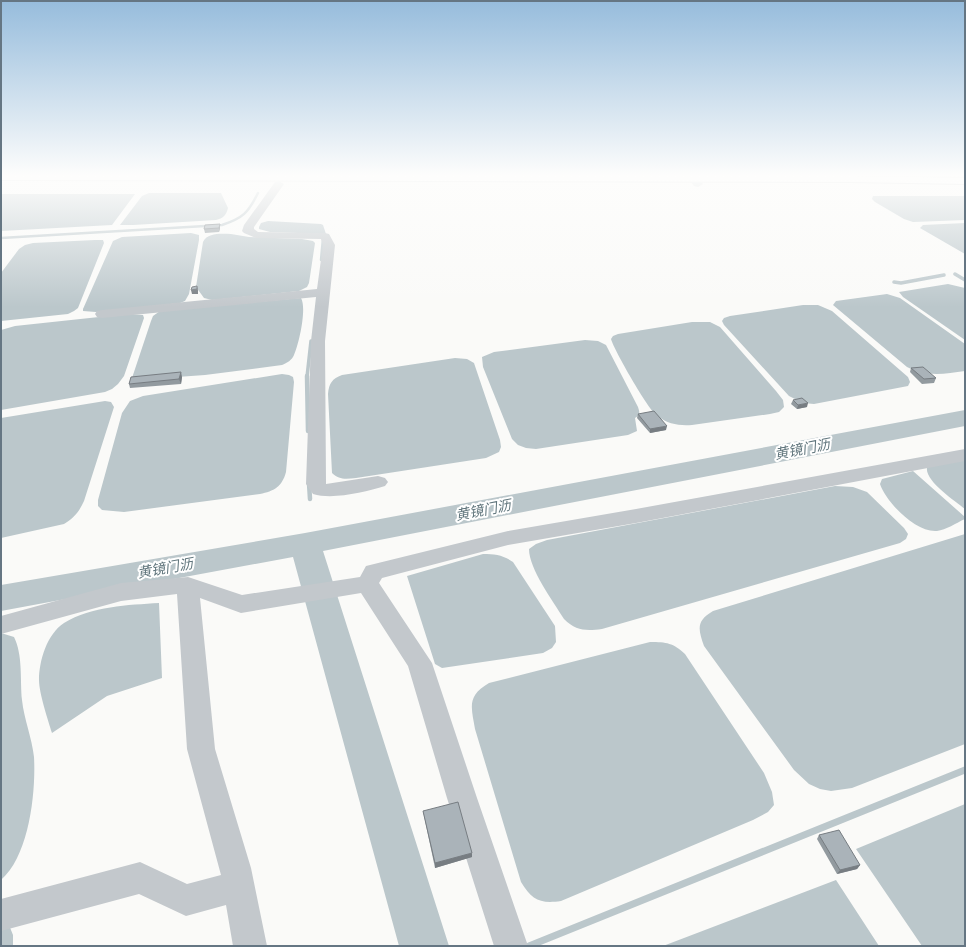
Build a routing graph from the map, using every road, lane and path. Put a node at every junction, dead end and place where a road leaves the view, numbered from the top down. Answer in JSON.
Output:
{"nodes":[{"id":1,"x":254,"y":218,"type":"edge"},
{"id":2,"x":324,"y":292,"type":"junction"},
{"id":3,"x":102,"y":314,"type":"dead end"},
{"id":4,"x":965,"y":454,"type":"edge"},
{"id":5,"x":378,"y":482,"type":"dead end"},
{"id":6,"x":367,"y":584,"type":"junction"},
{"id":7,"x":188,"y":585,"type":"junction"},
{"id":8,"x":1,"y":625,"type":"edge"},
{"id":9,"x":238,"y":886,"type":"junction"},
{"id":10,"x":1,"y":915,"type":"edge"},
{"id":11,"x":250,"y":946,"type":"edge"},
{"id":12,"x":510,"y":946,"type":"edge"}],
"edges":[{"from":1,"to":2,"type":"lane"},
{"from":2,"to":3,"type":"lane"},
{"from":2,"to":5,"type":"lane"},
{"from":4,"to":6,"type":"lane"},
{"from":6,"to":7,"type":"lane"},
{"from":6,"to":12,"type":"lane"},
{"from":7,"to":8,"type":"lane"},
{"from":7,"to":9,"type":"lane"},
{"from":9,"to":10,"type":"lane"},
{"from":9,"to":11,"type":"lane"}]}
